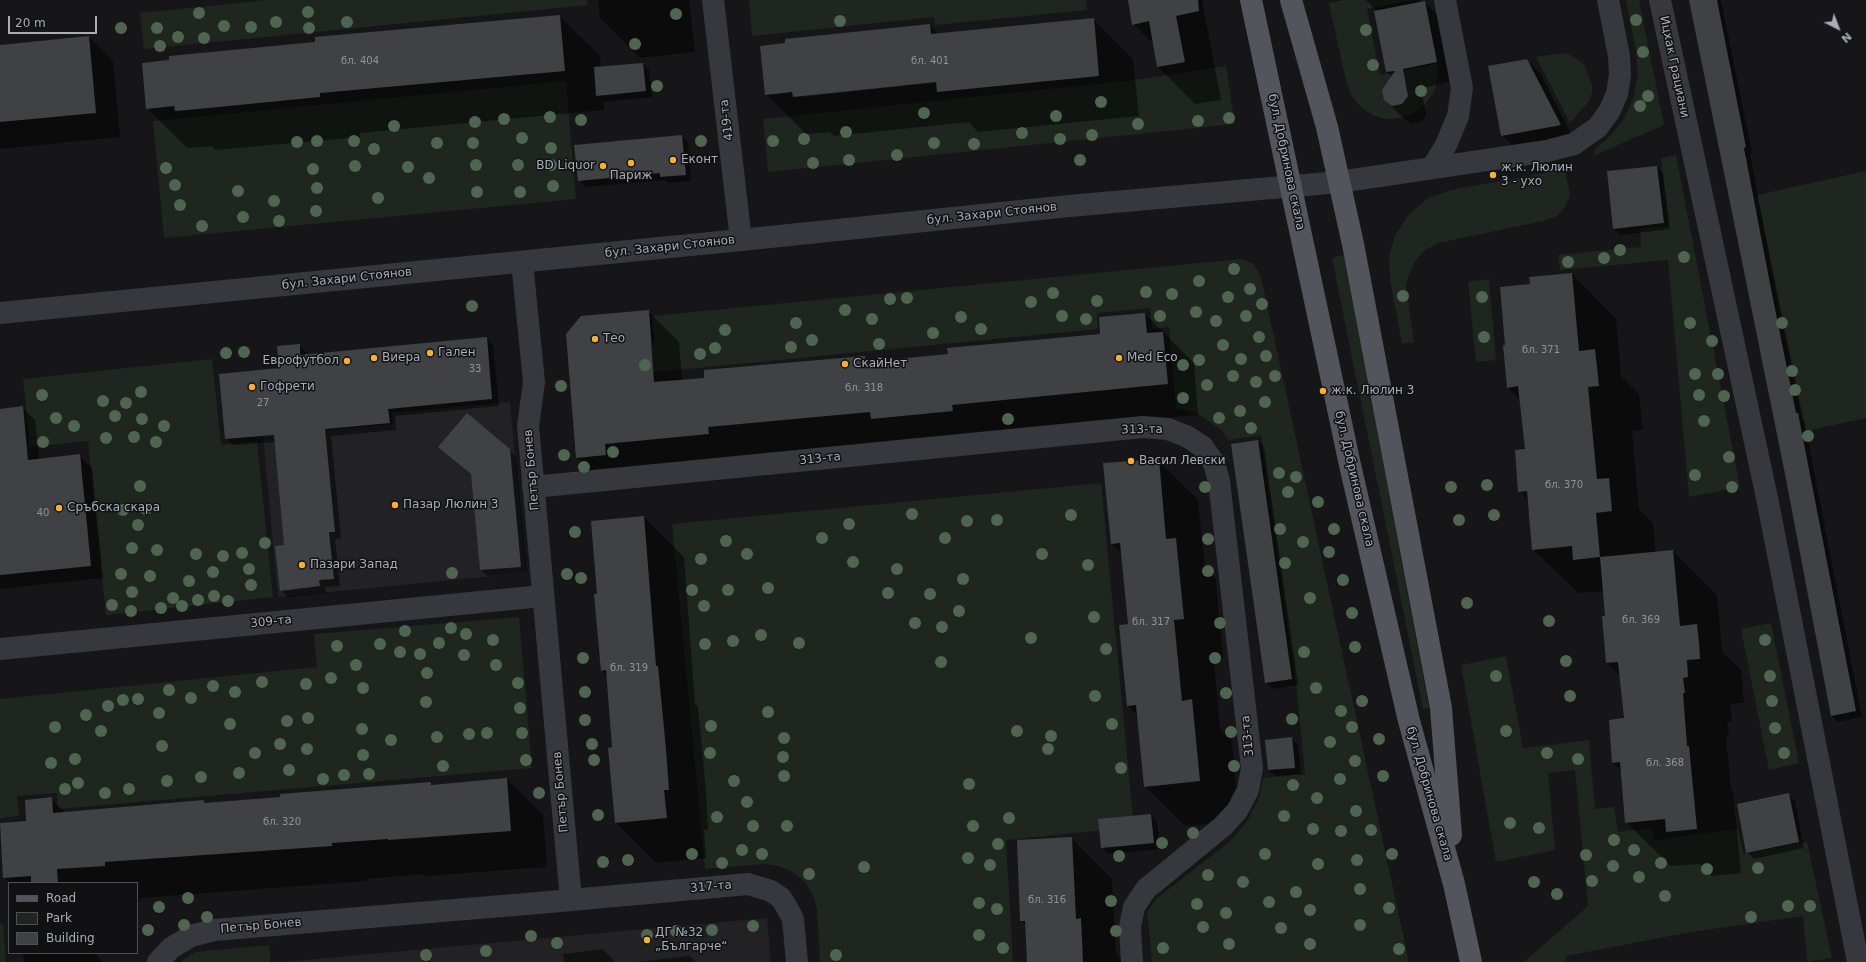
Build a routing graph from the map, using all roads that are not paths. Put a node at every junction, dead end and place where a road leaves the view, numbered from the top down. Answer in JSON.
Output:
{"nodes":[{"id":1,"x":714,"y":0,"type":"edge"},
{"id":2,"x":1251,"y":0,"type":"edge"},
{"id":3,"x":1292,"y":0,"type":"edge"},
{"id":4,"x":1445,"y":0,"type":"edge"},
{"id":5,"x":1608,"y":0,"type":"edge"},
{"id":6,"x":1660,"y":0,"type":"edge"},
{"id":7,"x":1432,"y":168,"type":"junction"},
{"id":8,"x":1339,"y":182,"type":"junction"},
{"id":9,"x":1291,"y":186,"type":"junction"},
{"id":10,"x":742,"y":240,"type":"junction"},
{"id":11,"x":522,"y":262,"type":"junction"},
{"id":12,"x":0,"y":313,"type":"edge"},
{"id":13,"x":533,"y":487,"type":"junction"},
{"id":14,"x":542,"y":596,"type":"junction"},
{"id":15,"x":0,"y":649,"type":"edge"},
{"id":16,"x":1454,"y":884,"type":"junction"},
{"id":17,"x":571,"y":900,"type":"junction"},
{"id":18,"x":158,"y":962,"type":"edge"},
{"id":19,"x":797,"y":962,"type":"edge"},
{"id":20,"x":1132,"y":962,"type":"edge"},
{"id":21,"x":1471,"y":962,"type":"edge"},
{"id":22,"x":1858,"y":962,"type":"edge"}],
"edges":[{"from":1,"to":10,"type":"street","name":"419-та"},
{"from":2,"to":9,"type":"main road","name":"бул. Добринова скала"},
{"from":3,"to":8,"type":"main road","name":"бул. Добринова скала"},
{"from":4,"to":7,"type":"street"},
{"from":5,"to":7,"type":"street","name":"бул. Захари Стоянов"},
{"from":6,"to":22,"type":"street","name":"Ицхак Грациани"},
{"from":7,"to":8,"type":"street","name":"бул. Захари Стоянов"},
{"from":8,"to":9,"type":"street","name":"бул. Захари Стоянов"},
{"from":8,"to":16,"type":"main road","name":"бул. Добринова скала"},
{"from":9,"to":10,"type":"street","name":"бул. Захари Стоянов"},
{"from":9,"to":16,"type":"main road","name":"бул. Добринова скала"},
{"from":10,"to":11,"type":"street","name":"бул. Захари Стоянов"},
{"from":11,"to":12,"type":"street","name":"бул. Захари Стоянов"},
{"from":11,"to":13,"type":"street","name":"Петър Бонев"},
{"from":13,"to":14,"type":"street","name":"Петър Бонев"},
{"from":13,"to":20,"type":"street","name":"313-та"},
{"from":14,"to":15,"type":"street","name":"309-та"},
{"from":14,"to":17,"type":"street","name":"Петър Бонев"},
{"from":16,"to":21,"type":"main road","name":"бул. Добринова скала"},
{"from":17,"to":18,"type":"street","name":"Петър Бонев"},
{"from":17,"to":19,"type":"street","name":"317-та"}]}
